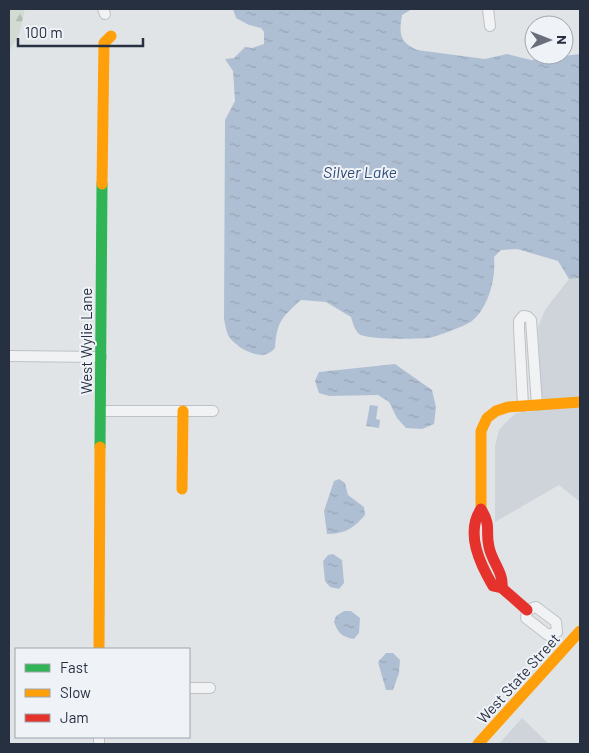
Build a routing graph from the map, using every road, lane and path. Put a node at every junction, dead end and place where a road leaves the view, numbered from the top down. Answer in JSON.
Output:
{"nodes":[{"id":1,"x":488,"y":9,"type":"edge"},
{"id":2,"x":490,"y":26,"type":"dead end"},
{"id":3,"x":111,"y":36,"type":"dead end"},
{"id":4,"x":9,"y":356,"type":"edge"},
{"id":5,"x":101,"y":357,"type":"junction"},
{"id":6,"x":580,"y":402,"type":"edge"},
{"id":7,"x":537,"y":405,"type":"junction"},
{"id":8,"x":523,"y":406,"type":"junction"},
{"id":9,"x":101,"y":411,"type":"junction"},
{"id":10,"x":183,"y":411,"type":"junction"},
{"id":11,"x":213,"y":411,"type":"dead end"},
{"id":12,"x":182,"y":489,"type":"dead end"},
{"id":13,"x":527,"y":610,"type":"junction"},
{"id":14,"x":580,"y":631,"type":"edge"},
{"id":15,"x":557,"y":632,"type":"junction"},
{"id":16,"x":569,"y":644,"type":"junction"},
{"id":17,"x":99,"y":648,"type":"edge"},
{"id":18,"x":190,"y":688,"type":"edge"},
{"id":19,"x":210,"y":688,"type":"dead end"},
{"id":20,"x":478,"y":744,"type":"edge"}],
"edges":[{"from":1,"to":2,"type":"street"},
{"from":3,"to":5,"type":"street","name":"West Wylie Lane"},
{"from":4,"to":5,"type":"street"},
{"from":5,"to":9,"type":"street","name":"West Wylie Lane"},
{"from":6,"to":7,"type":"street"},
{"from":7,"to":8,"type":"street"},
{"from":7,"to":8,"type":"street"},
{"from":8,"to":13,"type":"street"},
{"from":9,"to":10,"type":"street"},
{"from":9,"to":17,"type":"street","name":"West Wylie Lane"},
{"from":10,"to":11,"type":"street"},
{"from":10,"to":12,"type":"street"},
{"from":13,"to":15,"type":"street"},
{"from":13,"to":15,"type":"street"},
{"from":14,"to":16,"type":"street","name":"West State Street"},
{"from":15,"to":16,"type":"street"},
{"from":16,"to":20,"type":"street","name":"West State Street"},
{"from":18,"to":19,"type":"street"}]}
